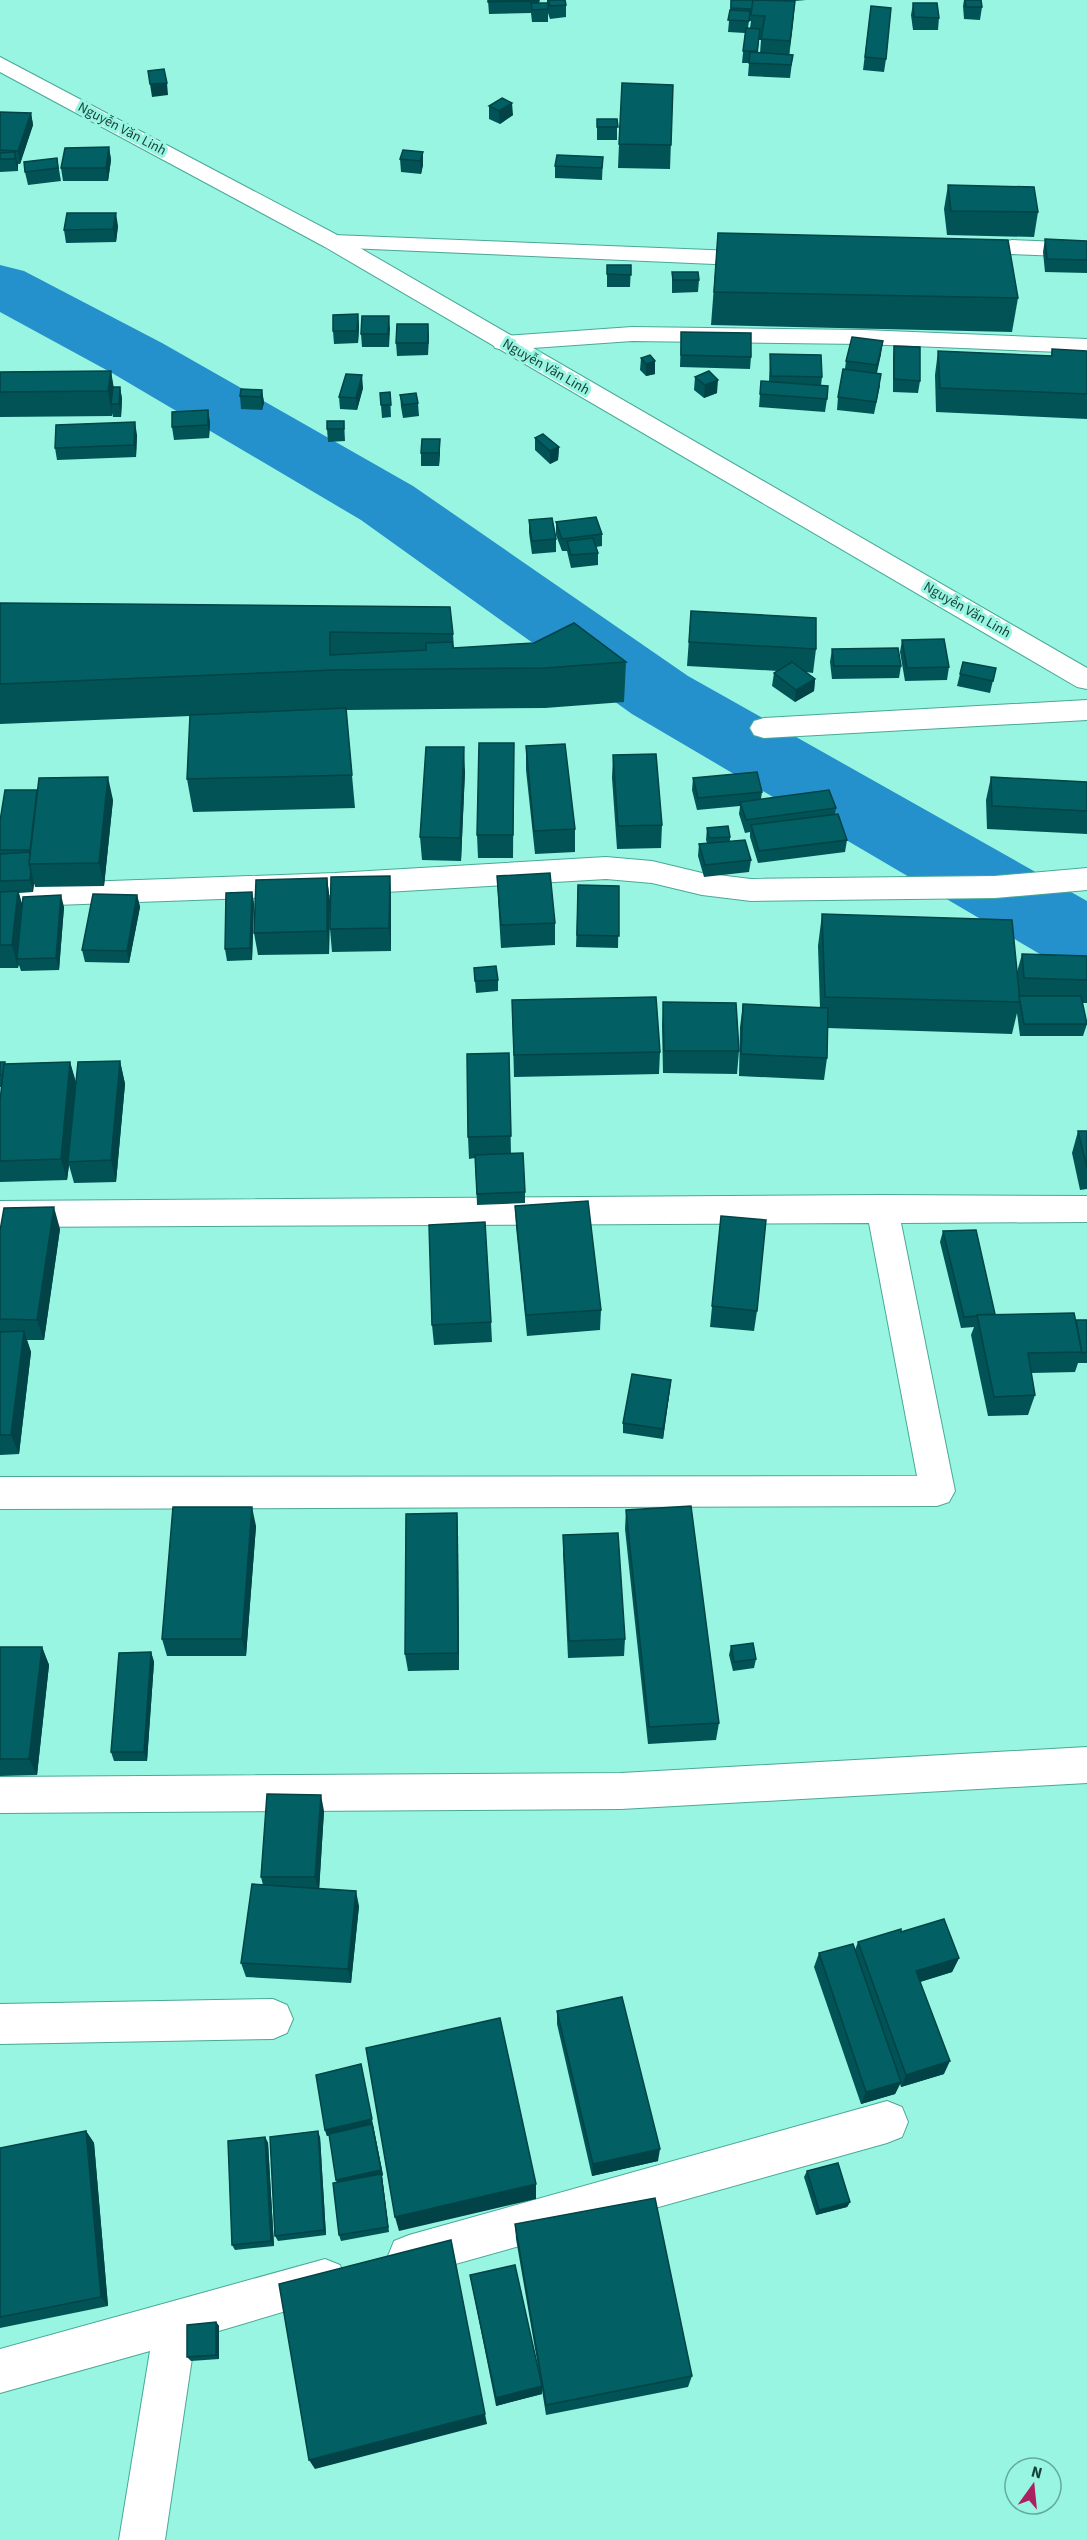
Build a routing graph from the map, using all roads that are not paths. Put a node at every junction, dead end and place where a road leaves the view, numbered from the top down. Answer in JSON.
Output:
{"nodes":[{"id":1,"x":0,"y":63,"type":"edge"},
{"id":2,"x":333,"y":242,"type":"junction"},
{"id":3,"x":1087,"y":250,"type":"edge"},
{"id":4,"x":780,"y":260,"type":"edge"},
{"id":5,"x":950,"y":262,"type":"edge"},
{"id":6,"x":504,"y":343,"type":"junction"},
{"id":7,"x":1087,"y":346,"type":"edge"},
{"id":8,"x":1087,"y":680,"type":"edge"},
{"id":9,"x":1087,"y":710,"type":"edge"},
{"id":10,"x":765,"y":728,"type":"dead end"},
{"id":11,"x":1087,"y":879,"type":"edge"},
{"id":12,"x":0,"y":896,"type":"edge"},
{"id":13,"x":882,"y":1208,"type":"junction"},
{"id":14,"x":1087,"y":1209,"type":"edge"},
{"id":15,"x":0,"y":1214,"type":"edge"},
{"id":16,"x":0,"y":1492,"type":"edge"},
{"id":17,"x":1087,"y":1765,"type":"edge"},
{"id":18,"x":0,"y":1795,"type":"edge"},
{"id":19,"x":273,"y":2019,"type":"dead end"},
{"id":20,"x":0,"y":2024,"type":"edge"},
{"id":21,"x":887,"y":2122,"type":"dead end"},
{"id":22,"x":177,"y":2321,"type":"junction"},
{"id":23,"x":0,"y":2371,"type":"edge"},
{"id":24,"x":142,"y":2540,"type":"edge"}],
"edges":[{"from":1,"to":2,"type":"main road","name":"Nguyễn Văn Linh"},
{"from":2,"to":4,"type":"main road"},
{"from":2,"to":6,"type":"main road","name":"Nguyễn Văn Linh"},
{"from":3,"to":5,"type":"main road"},
{"from":6,"to":7,"type":"main road"},
{"from":6,"to":8,"type":"main road","name":"Nguyễn Văn Linh"},
{"from":9,"to":10,"type":"main road"},
{"from":11,"to":12,"type":"main road"},
{"from":13,"to":14,"type":"main road"},
{"from":13,"to":15,"type":"main road"},
{"from":13,"to":16,"type":"main road"},
{"from":17,"to":18,"type":"main road"},
{"from":19,"to":20,"type":"main road"},
{"from":21,"to":22,"type":"main road"},
{"from":22,"to":23,"type":"main road"},
{"from":22,"to":24,"type":"main road"}]}
